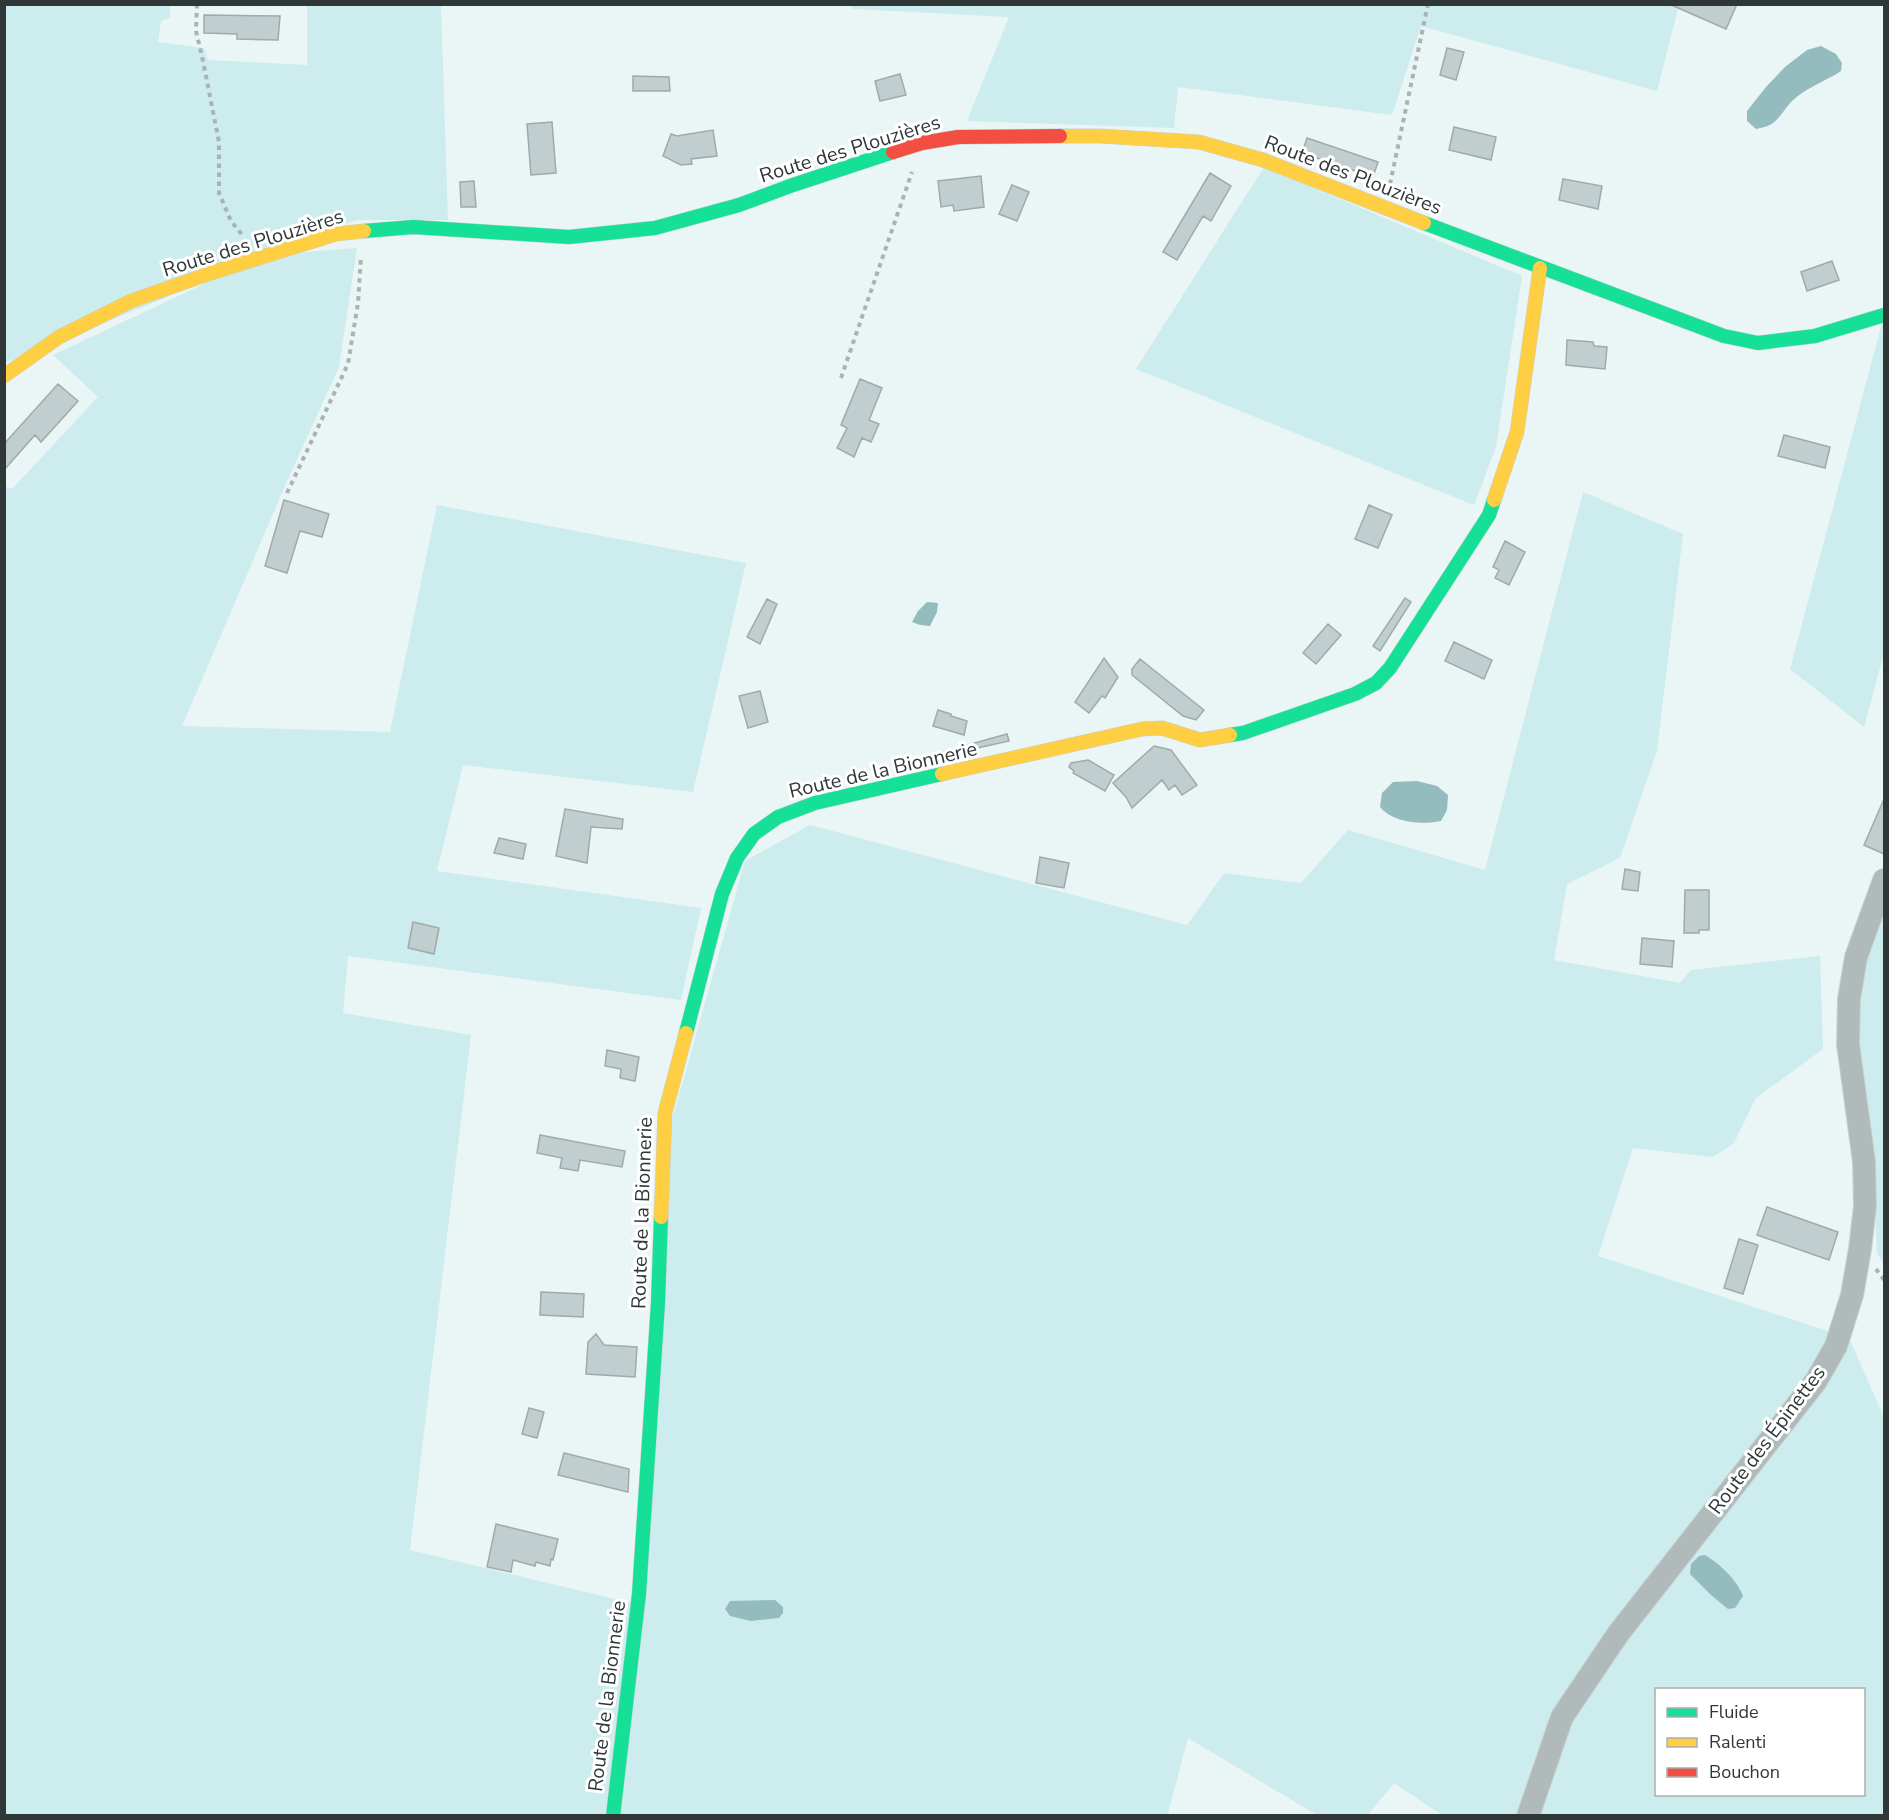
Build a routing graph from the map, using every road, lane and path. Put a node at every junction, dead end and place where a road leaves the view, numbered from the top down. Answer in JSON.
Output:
{"nodes":[{"id":1,"x":197,"y":4,"type":"edge"},
{"id":2,"x":1428,"y":4,"type":"edge"},
{"id":3,"x":922,"y":143,"type":"junction"},
{"id":4,"x":1385,"y":208,"type":"junction"},
{"id":5,"x":362,"y":231,"type":"junction"},
{"id":6,"x":252,"y":260,"type":"junction"},
{"id":7,"x":1540,"y":268,"type":"junction"},
{"id":8,"x":1884,"y":315,"type":"edge"},
{"id":9,"x":4,"y":376,"type":"edge"},
{"id":10,"x":841,"y":378,"type":"dead end"},
{"id":11,"x":287,"y":493,"type":"dead end"},
{"id":12,"x":1884,"y":880,"type":"edge"},
{"id":13,"x":613,"y":1815,"type":"edge"},
{"id":14,"x":1528,"y":1815,"type":"edge"}],
"edges":[{"from":1,"to":6,"type":"path"},
{"from":2,"to":4,"type":"path"},
{"from":3,"to":4,"type":"street","name":"Route des Plouzières"},
{"from":3,"to":5,"type":"street","name":"Route des Plouzières"},
{"from":3,"to":10,"type":"path"},
{"from":4,"to":7,"type":"street","name":"Route des Plouzières"},
{"from":5,"to":6,"type":"street","name":"Route des Plouzières"},
{"from":5,"to":11,"type":"path"},
{"from":6,"to":9,"type":"street","name":"Route des Plouzières"},
{"from":7,"to":8,"type":"street","name":"Route des Plouzières"},
{"from":7,"to":13,"type":"street","name":"Route de la Bionnerie"},
{"from":12,"to":14,"type":"street","name":"Route des Épinettes"}]}
